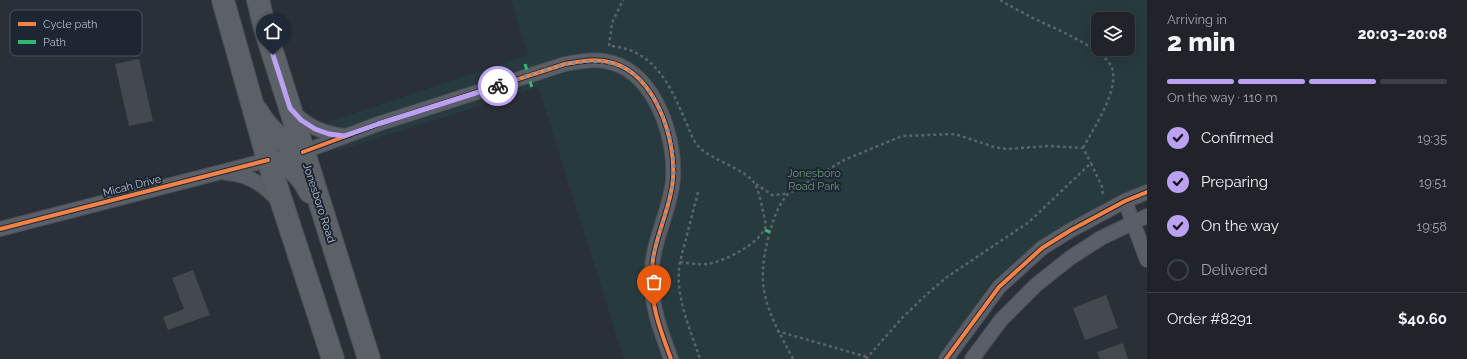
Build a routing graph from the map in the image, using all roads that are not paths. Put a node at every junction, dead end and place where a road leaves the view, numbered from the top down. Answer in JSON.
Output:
{"nodes":[{"id":1,"x":223,"y":0,"type":"edge"},
{"id":2,"x":258,"y":0,"type":"edge"},
{"id":3,"x":251,"y":101,"type":"junction"},
{"id":4,"x":290,"y":108,"type":"junction"},
{"id":5,"x":344,"y":136,"type":"junction"},
{"id":6,"x":303,"y":152,"type":"junction"},
{"id":7,"x":268,"y":160,"type":"junction"},
{"id":8,"x":217,"y":173,"type":"junction"},
{"id":9,"x":1147,"y":192,"type":"edge"},
{"id":10,"x":1125,"y":201,"type":"junction"},
{"id":11,"x":283,"y":206,"type":"junction"},
{"id":12,"x":323,"y":216,"type":"junction"},
{"id":13,"x":1147,"y":216,"type":"edge"},
{"id":14,"x":1133,"y":223,"type":"junction"},
{"id":15,"x":0,"y":229,"type":"edge"},
{"id":16,"x":1147,"y":260,"type":"edge"},
{"id":17,"x":951,"y":357,"type":"edge"},
{"id":18,"x":333,"y":359,"type":"edge"},
{"id":19,"x":369,"y":359,"type":"edge"},
{"id":20,"x":671,"y":359,"type":"edge"},
{"id":21,"x":972,"y":359,"type":"edge"}],
"edges":[{"from":1,"to":3,"type":"main road"},
{"from":2,"to":4,"type":"main road","name":"Jonesboro Road"},
{"from":3,"to":6,"type":"main road"},
{"from":3,"to":7,"type":"main road"},
{"from":4,"to":5,"type":"street"},
{"from":4,"to":6,"type":"main road","name":"Jonesboro Road"},
{"from":5,"to":6,"type":"street"},
{"from":5,"to":20,"type":"street"},
{"from":6,"to":12,"type":"main road","name":"Jonesboro Road"},
{"from":7,"to":8,"type":"street","name":"Micah Drive"},
{"from":7,"to":11,"type":"main road"},
{"from":7,"to":12,"type":"main road"},
{"from":8,"to":11,"type":"street"},
{"from":8,"to":15,"type":"street","name":"Micah Drive"},
{"from":9,"to":10,"type":"street"},
{"from":10,"to":14,"type":"street"},
{"from":10,"to":17,"type":"street"},
{"from":11,"to":18,"type":"main road"},
{"from":12,"to":19,"type":"main road","name":"Jonesboro Road"},
{"from":13,"to":14,"type":"street"},
{"from":14,"to":16,"type":"street"},
{"from":14,"to":21,"type":"street"}]}
